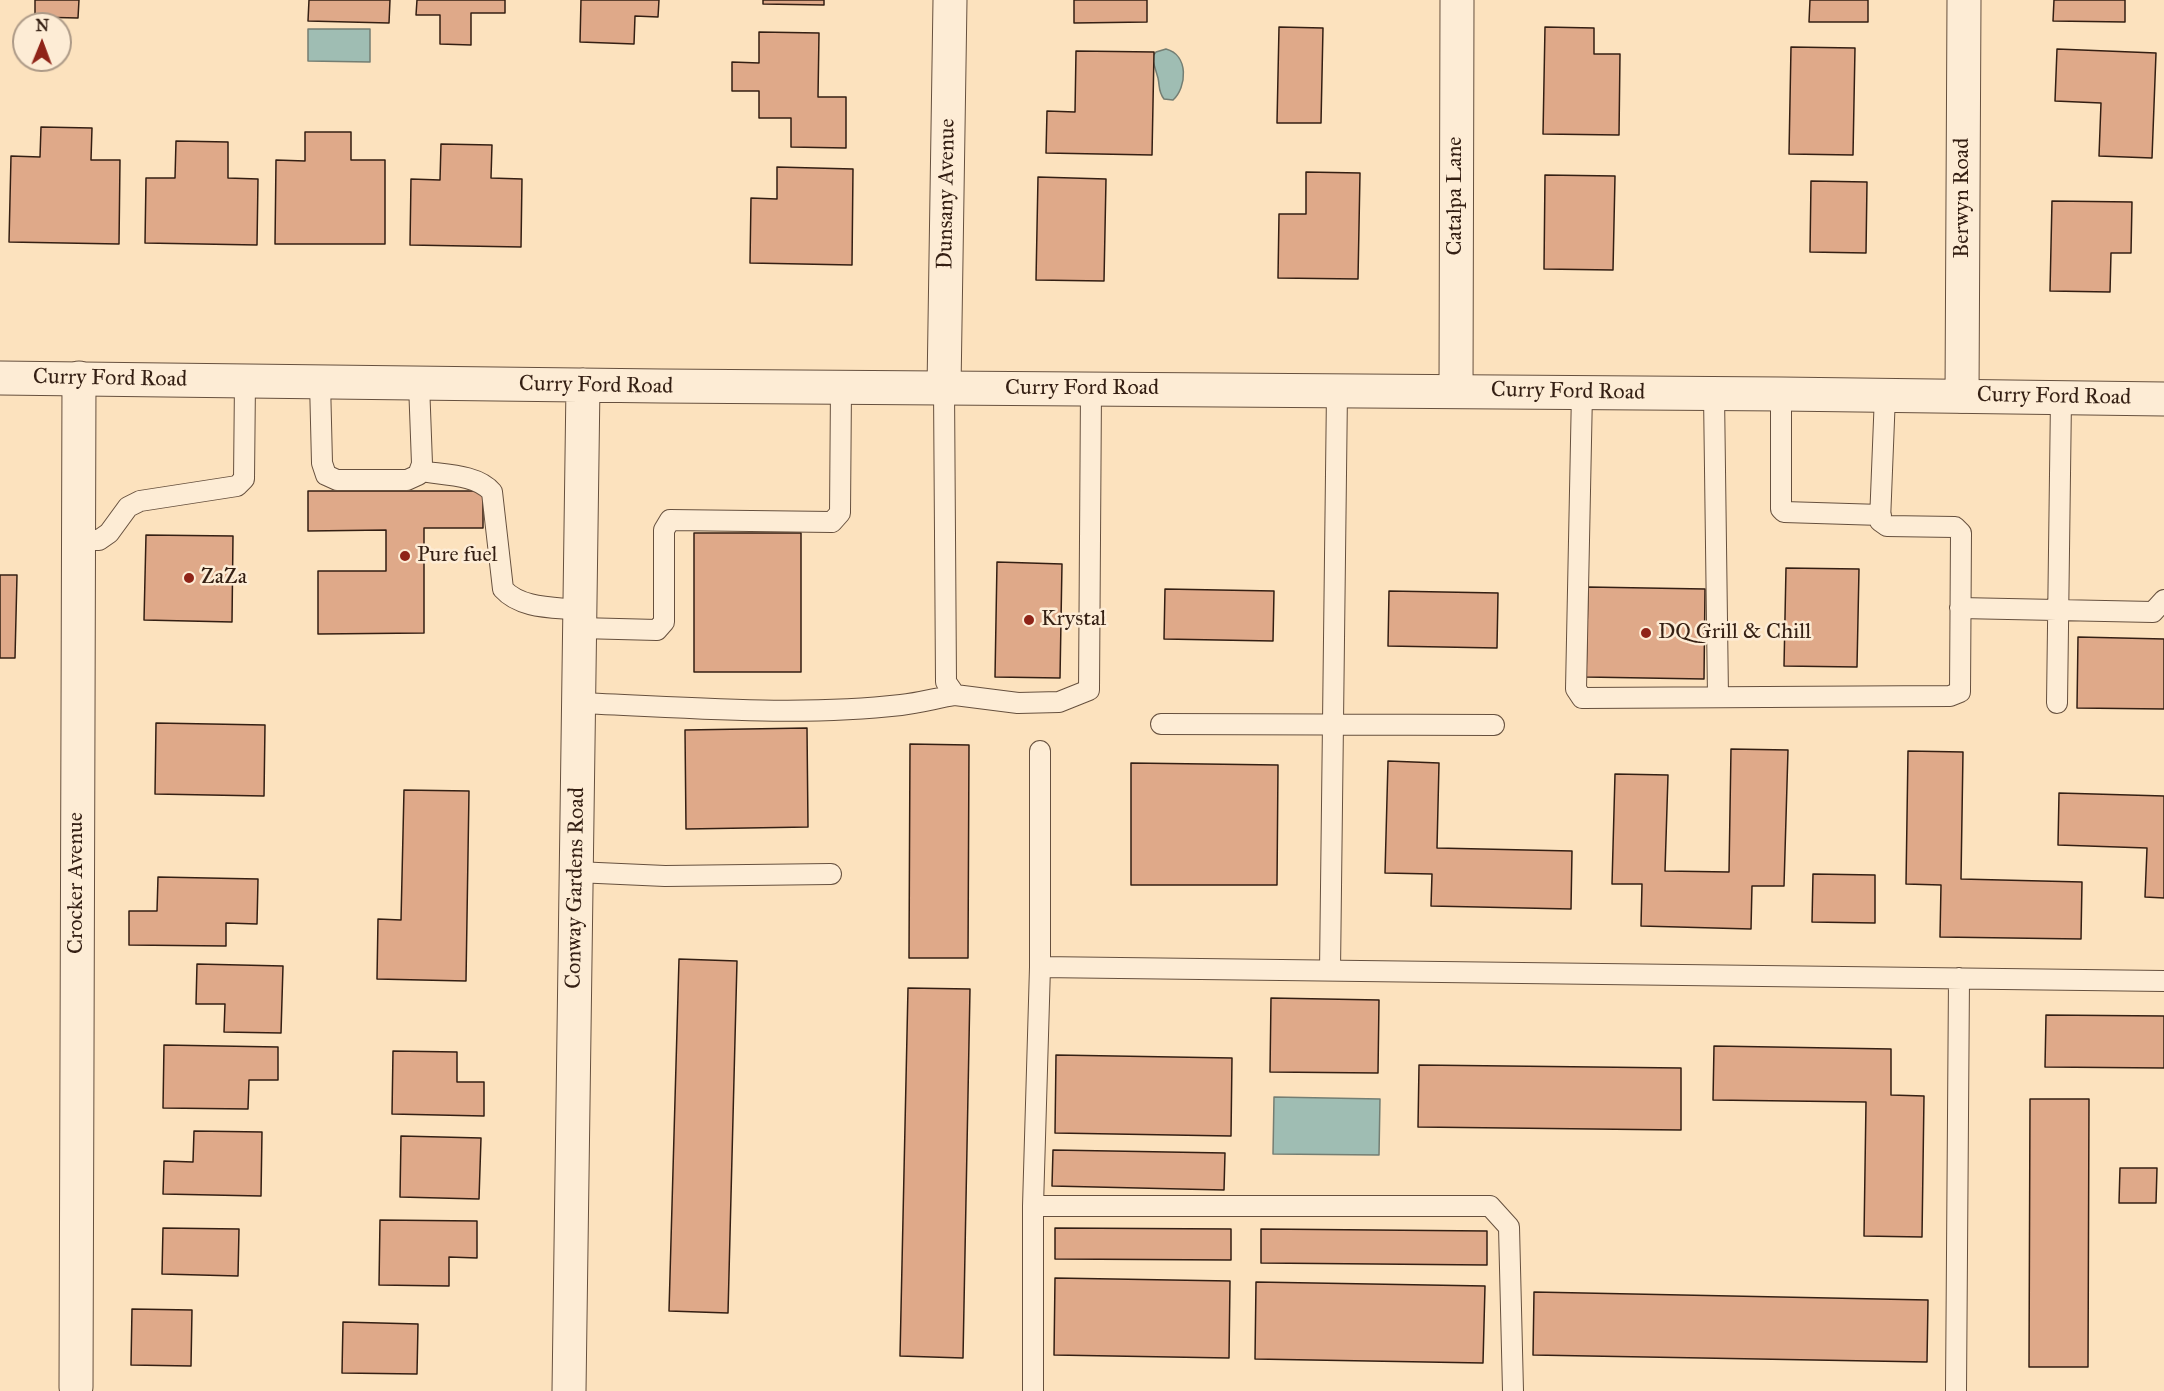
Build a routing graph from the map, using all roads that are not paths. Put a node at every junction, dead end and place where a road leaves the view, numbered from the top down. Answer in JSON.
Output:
{"nodes":[{"id":1,"x":950,"y":0,"type":"edge"},
{"id":2,"x":1457,"y":0,"type":"edge"},
{"id":3,"x":1964,"y":0,"type":"edge"},
{"id":4,"x":0,"y":378,"type":"edge"},
{"id":5,"x":79,"y":378,"type":"junction"},
{"id":6,"x":245,"y":381,"type":"junction"},
{"id":7,"x":320,"y":382,"type":"junction"},
{"id":8,"x":419,"y":383,"type":"junction"},
{"id":9,"x":583,"y":386,"type":"junction"},
{"id":10,"x":841,"y":387,"type":"junction"},
{"id":11,"x":944,"y":388,"type":"junction"},
{"id":12,"x":1091,"y":389,"type":"junction"},
{"id":13,"x":1337,"y":391,"type":"junction"},
{"id":14,"x":1456,"y":392,"type":"junction"},
{"id":15,"x":1582,"y":392,"type":"junction"},
{"id":16,"x":1714,"y":394,"type":"junction"},
{"id":17,"x":1781,"y":394,"type":"junction"},
{"id":18,"x":1885,"y":395,"type":"junction"},
{"id":19,"x":1962,"y":396,"type":"junction"},
{"id":20,"x":2061,"y":398,"type":"junction"},
{"id":21,"x":2164,"y":399,"type":"edge"},
{"id":22,"x":420,"y":471,"type":"junction"},
{"id":23,"x":1881,"y":515,"type":"junction"},
{"id":24,"x":78,"y":540,"type":"junction"},
{"id":25,"x":2164,"y":600,"type":"edge"},
{"id":26,"x":1960,"y":608,"type":"junction"},
{"id":27,"x":2057,"y":610,"type":"junction"},
{"id":28,"x":580,"y":619,"type":"junction"},
{"id":29,"x":955,"y":694,"type":"junction"},
{"id":30,"x":1718,"y":697,"type":"junction"},
{"id":31,"x":578,"y":703,"type":"junction"},
{"id":32,"x":2056,"y":703,"type":"dead end"},
{"id":33,"x":1161,"y":724,"type":"dead end"},
{"id":34,"x":1333,"y":724,"type":"junction"},
{"id":35,"x":1494,"y":726,"type":"dead end"},
{"id":36,"x":1040,"y":751,"type":"dead end"},
{"id":37,"x":576,"y":872,"type":"junction"},
{"id":38,"x":831,"y":874,"type":"dead end"},
{"id":39,"x":1040,"y":967,"type":"junction"},
{"id":40,"x":1330,"y":970,"type":"junction"},
{"id":41,"x":1959,"y":978,"type":"junction"},
{"id":42,"x":2164,"y":981,"type":"edge"},
{"id":43,"x":1034,"y":1206,"type":"junction"},
{"id":44,"x":76,"y":1387,"type":"dead end"},
{"id":45,"x":569,"y":1391,"type":"edge"},
{"id":46,"x":1033,"y":1391,"type":"edge"},
{"id":47,"x":1513,"y":1391,"type":"edge"},
{"id":48,"x":1956,"y":1391,"type":"edge"}],
"edges":[{"from":1,"to":11,"type":"street","name":"Dunsany Avenue"},
{"from":2,"to":14,"type":"street","name":"Catalpa Lane"},
{"from":3,"to":19,"type":"street","name":"Berwyn Road"},
{"from":4,"to":5,"type":"street","name":"Curry Ford Road"},
{"from":5,"to":6,"type":"street","name":"Curry Ford Road"},
{"from":5,"to":24,"type":"street","name":"Crocker Avenue"},
{"from":6,"to":7,"type":"street","name":"Curry Ford Road"},
{"from":6,"to":24,"type":"lane"},
{"from":7,"to":8,"type":"street","name":"Curry Ford Road"},
{"from":7,"to":22,"type":"lane"},
{"from":8,"to":9,"type":"street","name":"Curry Ford Road"},
{"from":8,"to":22,"type":"lane"},
{"from":9,"to":10,"type":"street","name":"Curry Ford Road"},
{"from":9,"to":28,"type":"street","name":"Conway Gardens Road"},
{"from":10,"to":11,"type":"street","name":"Curry Ford Road"},
{"from":10,"to":28,"type":"lane"},
{"from":11,"to":12,"type":"street","name":"Curry Ford Road"},
{"from":11,"to":29,"type":"lane"},
{"from":12,"to":13,"type":"street","name":"Curry Ford Road"},
{"from":12,"to":29,"type":"lane"},
{"from":13,"to":14,"type":"street","name":"Curry Ford Road"},
{"from":13,"to":34,"type":"lane"},
{"from":14,"to":15,"type":"street","name":"Curry Ford Road"},
{"from":15,"to":16,"type":"street","name":"Curry Ford Road"},
{"from":15,"to":30,"type":"lane"},
{"from":16,"to":17,"type":"street","name":"Curry Ford Road"},
{"from":16,"to":30,"type":"lane"},
{"from":17,"to":18,"type":"street","name":"Curry Ford Road"},
{"from":17,"to":23,"type":"lane"},
{"from":18,"to":19,"type":"street","name":"Curry Ford Road"},
{"from":18,"to":23,"type":"lane"},
{"from":19,"to":20,"type":"street","name":"Curry Ford Road"},
{"from":20,"to":21,"type":"street","name":"Curry Ford Road"},
{"from":20,"to":27,"type":"lane"},
{"from":22,"to":28,"type":"lane"},
{"from":23,"to":26,"type":"lane"},
{"from":24,"to":44,"type":"street","name":"Crocker Avenue"},
{"from":25,"to":27,"type":"lane"},
{"from":26,"to":27,"type":"lane"},
{"from":26,"to":30,"type":"lane"},
{"from":27,"to":32,"type":"lane"},
{"from":28,"to":31,"type":"street","name":"Conway Gardens Road"},
{"from":29,"to":31,"type":"lane"},
{"from":31,"to":37,"type":"street","name":"Conway Gardens Road"},
{"from":33,"to":34,"type":"lane"},
{"from":34,"to":35,"type":"lane"},
{"from":34,"to":40,"type":"lane"},
{"from":36,"to":39,"type":"lane"},
{"from":37,"to":38,"type":"lane"},
{"from":37,"to":45,"type":"street","name":"Conway Gardens Road"},
{"from":39,"to":40,"type":"lane"},
{"from":39,"to":43,"type":"lane"},
{"from":40,"to":41,"type":"lane"},
{"from":41,"to":42,"type":"lane"},
{"from":41,"to":48,"type":"lane"},
{"from":43,"to":46,"type":"lane"},
{"from":43,"to":47,"type":"lane"}]}
